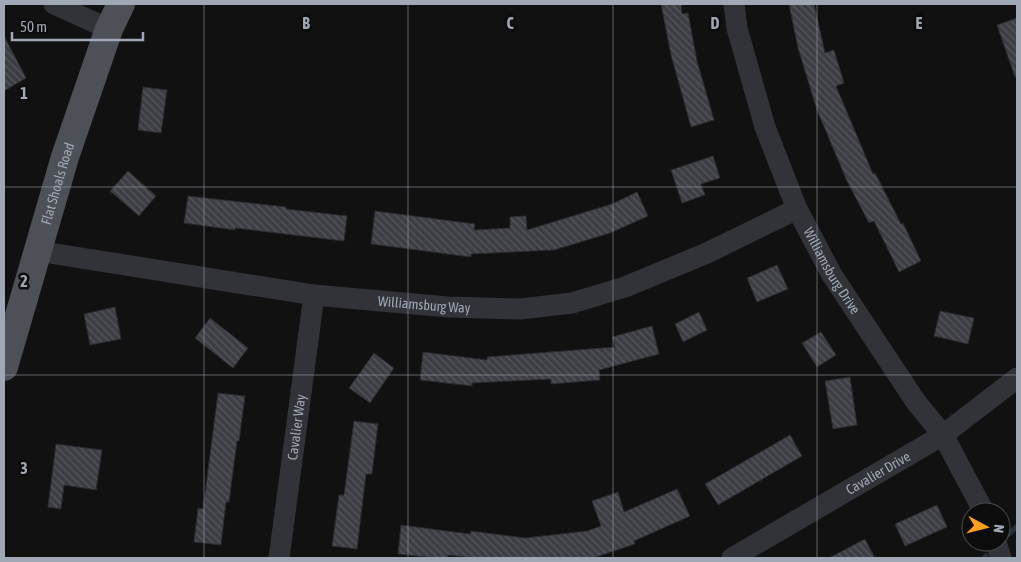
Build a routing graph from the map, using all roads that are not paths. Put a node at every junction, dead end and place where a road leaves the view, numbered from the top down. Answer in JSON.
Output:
{"nodes":[{"id":1,"x":54,"y":4,"type":"edge"},
{"id":2,"x":121,"y":4,"type":"edge"},
{"id":3,"x":734,"y":4,"type":"edge"},
{"id":4,"x":109,"y":29,"type":"junction"},
{"id":5,"x":796,"y":209,"type":"junction"},
{"id":6,"x":37,"y":250,"type":"junction"},
{"id":7,"x":314,"y":295,"type":"junction"},
{"id":8,"x":4,"y":368,"type":"edge"},
{"id":9,"x":1017,"y":378,"type":"edge"},
{"id":10,"x":943,"y":436,"type":"junction"},
{"id":11,"x":979,"y":502,"type":"edge"},
{"id":12,"x":279,"y":558,"type":"edge"},
{"id":13,"x":732,"y":558,"type":"edge"}],
"edges":[{"from":1,"to":4,"type":"street"},
{"from":2,"to":4,"type":"main road","name":"Flat Shoals Road"},
{"from":3,"to":5,"type":"street","name":"Williamsburg Drive"},
{"from":4,"to":6,"type":"main road","name":"Flat Shoals Road"},
{"from":5,"to":7,"type":"street","name":"Williamsburg Way"},
{"from":5,"to":10,"type":"street","name":"Williamsburg Drive"},
{"from":6,"to":7,"type":"street","name":"Williamsburg Way"},
{"from":6,"to":8,"type":"main road","name":"Flat Shoals Road"},
{"from":7,"to":12,"type":"street","name":"Cavalier Way"},
{"from":9,"to":10,"type":"street","name":"Cavalier Drive"},
{"from":10,"to":11,"type":"street","name":"Williamsburg Drive"},
{"from":10,"to":13,"type":"street","name":"Cavalier Drive"}]}
